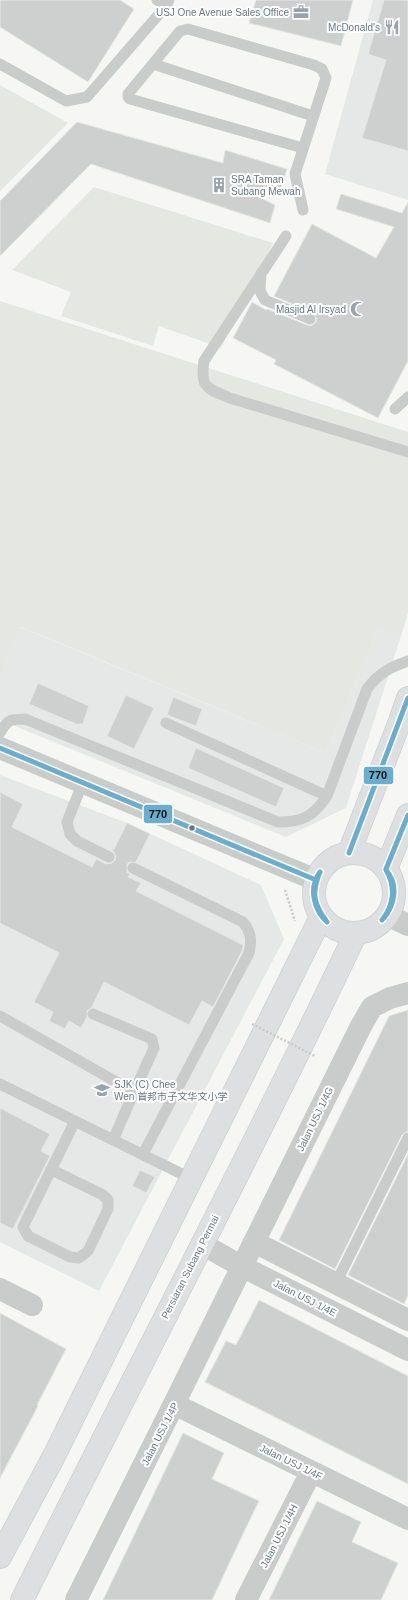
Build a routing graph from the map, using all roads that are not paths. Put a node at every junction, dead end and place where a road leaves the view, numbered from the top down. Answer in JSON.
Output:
{"nodes":[{"id":1,"x":164,"y":2,"type":"edge"},
{"id":2,"x":0,"y":64,"type":"edge"},
{"id":3,"x":153,"y":64,"type":"junction"},
{"id":4,"x":313,"y":116,"type":"junction"},
{"id":5,"x":303,"y":148,"type":"junction"},
{"id":6,"x":303,"y":210,"type":"dead end"},
{"id":7,"x":286,"y":236,"type":"dead end"},
{"id":8,"x":261,"y":273,"type":"junction"},
{"id":9,"x":310,"y":319,"type":"dead end"},
{"id":10,"x":408,"y":397,"type":"edge"},
{"id":11,"x":395,"y":409,"type":"dead end"},
{"id":12,"x":408,"y":452,"type":"edge"},
{"id":13,"x":408,"y":661,"type":"edge"},
{"id":14,"x":408,"y":698,"type":"edge"},
{"id":15,"x":166,"y":723,"type":"dead end"},
{"id":16,"x":0,"y":733,"type":"edge"},
{"id":17,"x":0,"y":748,"type":"edge"},
{"id":18,"x":83,"y":782,"type":"junction"},
{"id":19,"x":327,"y":796,"type":"junction"},
{"id":20,"x":408,"y":815,"type":"edge"},
{"id":21,"x":349,"y":853,"type":"junction"},
{"id":22,"x":110,"y":857,"type":"dead end"},
{"id":23,"x":133,"y":868,"type":"dead end"},
{"id":24,"x":386,"y":869,"type":"junction"},
{"id":25,"x":316,"y":880,"type":"junction"},
{"id":26,"x":387,"y":915,"type":"junction"},
{"id":27,"x":321,"y":917,"type":"junction"},
{"id":28,"x":408,"y":925,"type":"edge"},
{"id":29,"x":356,"y":933,"type":"junction"},
{"id":30,"x":408,"y":993,"type":"edge"},
{"id":31,"x":92,"y":1014,"type":"dead end"},
{"id":32,"x":0,"y":1016,"type":"edge"},
{"id":33,"x":0,"y":1084,"type":"edge"},
{"id":34,"x":134,"y":1092,"type":"junction"},
{"id":35,"x":75,"y":1121,"type":"junction"},
{"id":36,"x":408,"y":1138,"type":"edge"},
{"id":37,"x":113,"y":1140,"type":"junction"},
{"id":38,"x":143,"y":1154,"type":"junction"},
{"id":39,"x":52,"y":1170,"type":"junction"},
{"id":40,"x":192,"y":1179,"type":"junction"},
{"id":41,"x":254,"y":1242,"type":"junction"},
{"id":42,"x":202,"y":1244,"type":"junction"},
{"id":43,"x":242,"y":1266,"type":"junction"},
{"id":44,"x":336,"y":1283,"type":"junction"},
{"id":45,"x":0,"y":1289,"type":"edge"},
{"id":46,"x":32,"y":1306,"type":"dead end"},
{"id":47,"x":408,"y":1320,"type":"edge"},
{"id":48,"x":408,"y":1350,"type":"edge"},
{"id":49,"x":174,"y":1404,"type":"junction"},
{"id":50,"x":311,"y":1472,"type":"junction"},
{"id":51,"x":408,"y":1519,"type":"edge"},
{"id":52,"x":0,"y":1557,"type":"edge"},
{"id":53,"x":22,"y":1600,"type":"edge"},
{"id":54,"x":76,"y":1600,"type":"edge"},
{"id":55,"x":246,"y":1600,"type":"edge"}],
"edges":[{"from":1,"to":2,"type":"lane"},
{"from":3,"to":4,"type":"lane"},
{"from":3,"to":4,"type":"lane"},
{"from":3,"to":5,"type":"lane"},
{"from":4,"to":5,"type":"lane"},
{"from":5,"to":6,"type":"lane"},
{"from":7,"to":8,"type":"lane"},
{"from":8,"to":9,"type":"lane"},
{"from":8,"to":12,"type":"lane"},
{"from":10,"to":11,"type":"lane"},
{"from":13,"to":19,"type":"lane"},
{"from":14,"to":21,"type":"main road"},
{"from":15,"to":19,"type":"lane"},
{"from":16,"to":19,"type":"lane"},
{"from":17,"to":18,"type":"street"},
{"from":18,"to":22,"type":"lane"},
{"from":18,"to":25,"type":"street"},
{"from":20,"to":24,"type":"main road"},
{"from":21,"to":24,"type":"main road"},
{"from":21,"to":25,"type":"main road"},
{"from":23,"to":38,"type":"lane"},
{"from":24,"to":26,"type":"main road"},
{"from":25,"to":27,"type":"main road"},
{"from":26,"to":28,"type":"street"},
{"from":26,"to":29,"type":"main road"},
{"from":27,"to":29,"type":"main road"},
{"from":27,"to":40,"type":"main road"},
{"from":29,"to":42,"type":"main road","name":"Persiaran Subang Permai"},
{"from":30,"to":41,"type":"street","name":"Jalan USJ 1/4G"},
{"from":31,"to":34,"type":"lane"},
{"from":32,"to":34,"type":"lane"},
{"from":33,"to":35,"type":"lane"},
{"from":34,"to":37,"type":"lane"},
{"from":35,"to":37,"type":"lane"},
{"from":35,"to":39,"type":"lane"},
{"from":36,"to":44,"type":"lane"},
{"from":37,"to":38,"type":"lane"},
{"from":38,"to":40,"type":"lane"},
{"from":39,"to":39,"type":"lane"},
{"from":40,"to":52,"type":"main road"},
{"from":41,"to":43,"type":"street","name":"Jalan USJ 1/4G"},
{"from":41,"to":44,"type":"street"},
{"from":42,"to":43,"type":"street","name":"Jalan USJ 1/4E"},
{"from":42,"to":53,"type":"main road","name":"Persiaran Subang Permai"},
{"from":43,"to":48,"type":"street","name":"Jalan USJ 1/4E"},
{"from":43,"to":49,"type":"street","name":"Jalan USJ 1/4P"},
{"from":44,"to":47,"type":"street"},
{"from":45,"to":46,"type":"street"},
{"from":49,"to":50,"type":"street","name":"Jalan USJ 1/4F"},
{"from":49,"to":54,"type":"street","name":"Jalan USJ 1/4P"},
{"from":50,"to":51,"type":"street","name":"Jalan USJ 1/4F"},
{"from":50,"to":55,"type":"street","name":"Jalan USJ 1/4H"}]}
